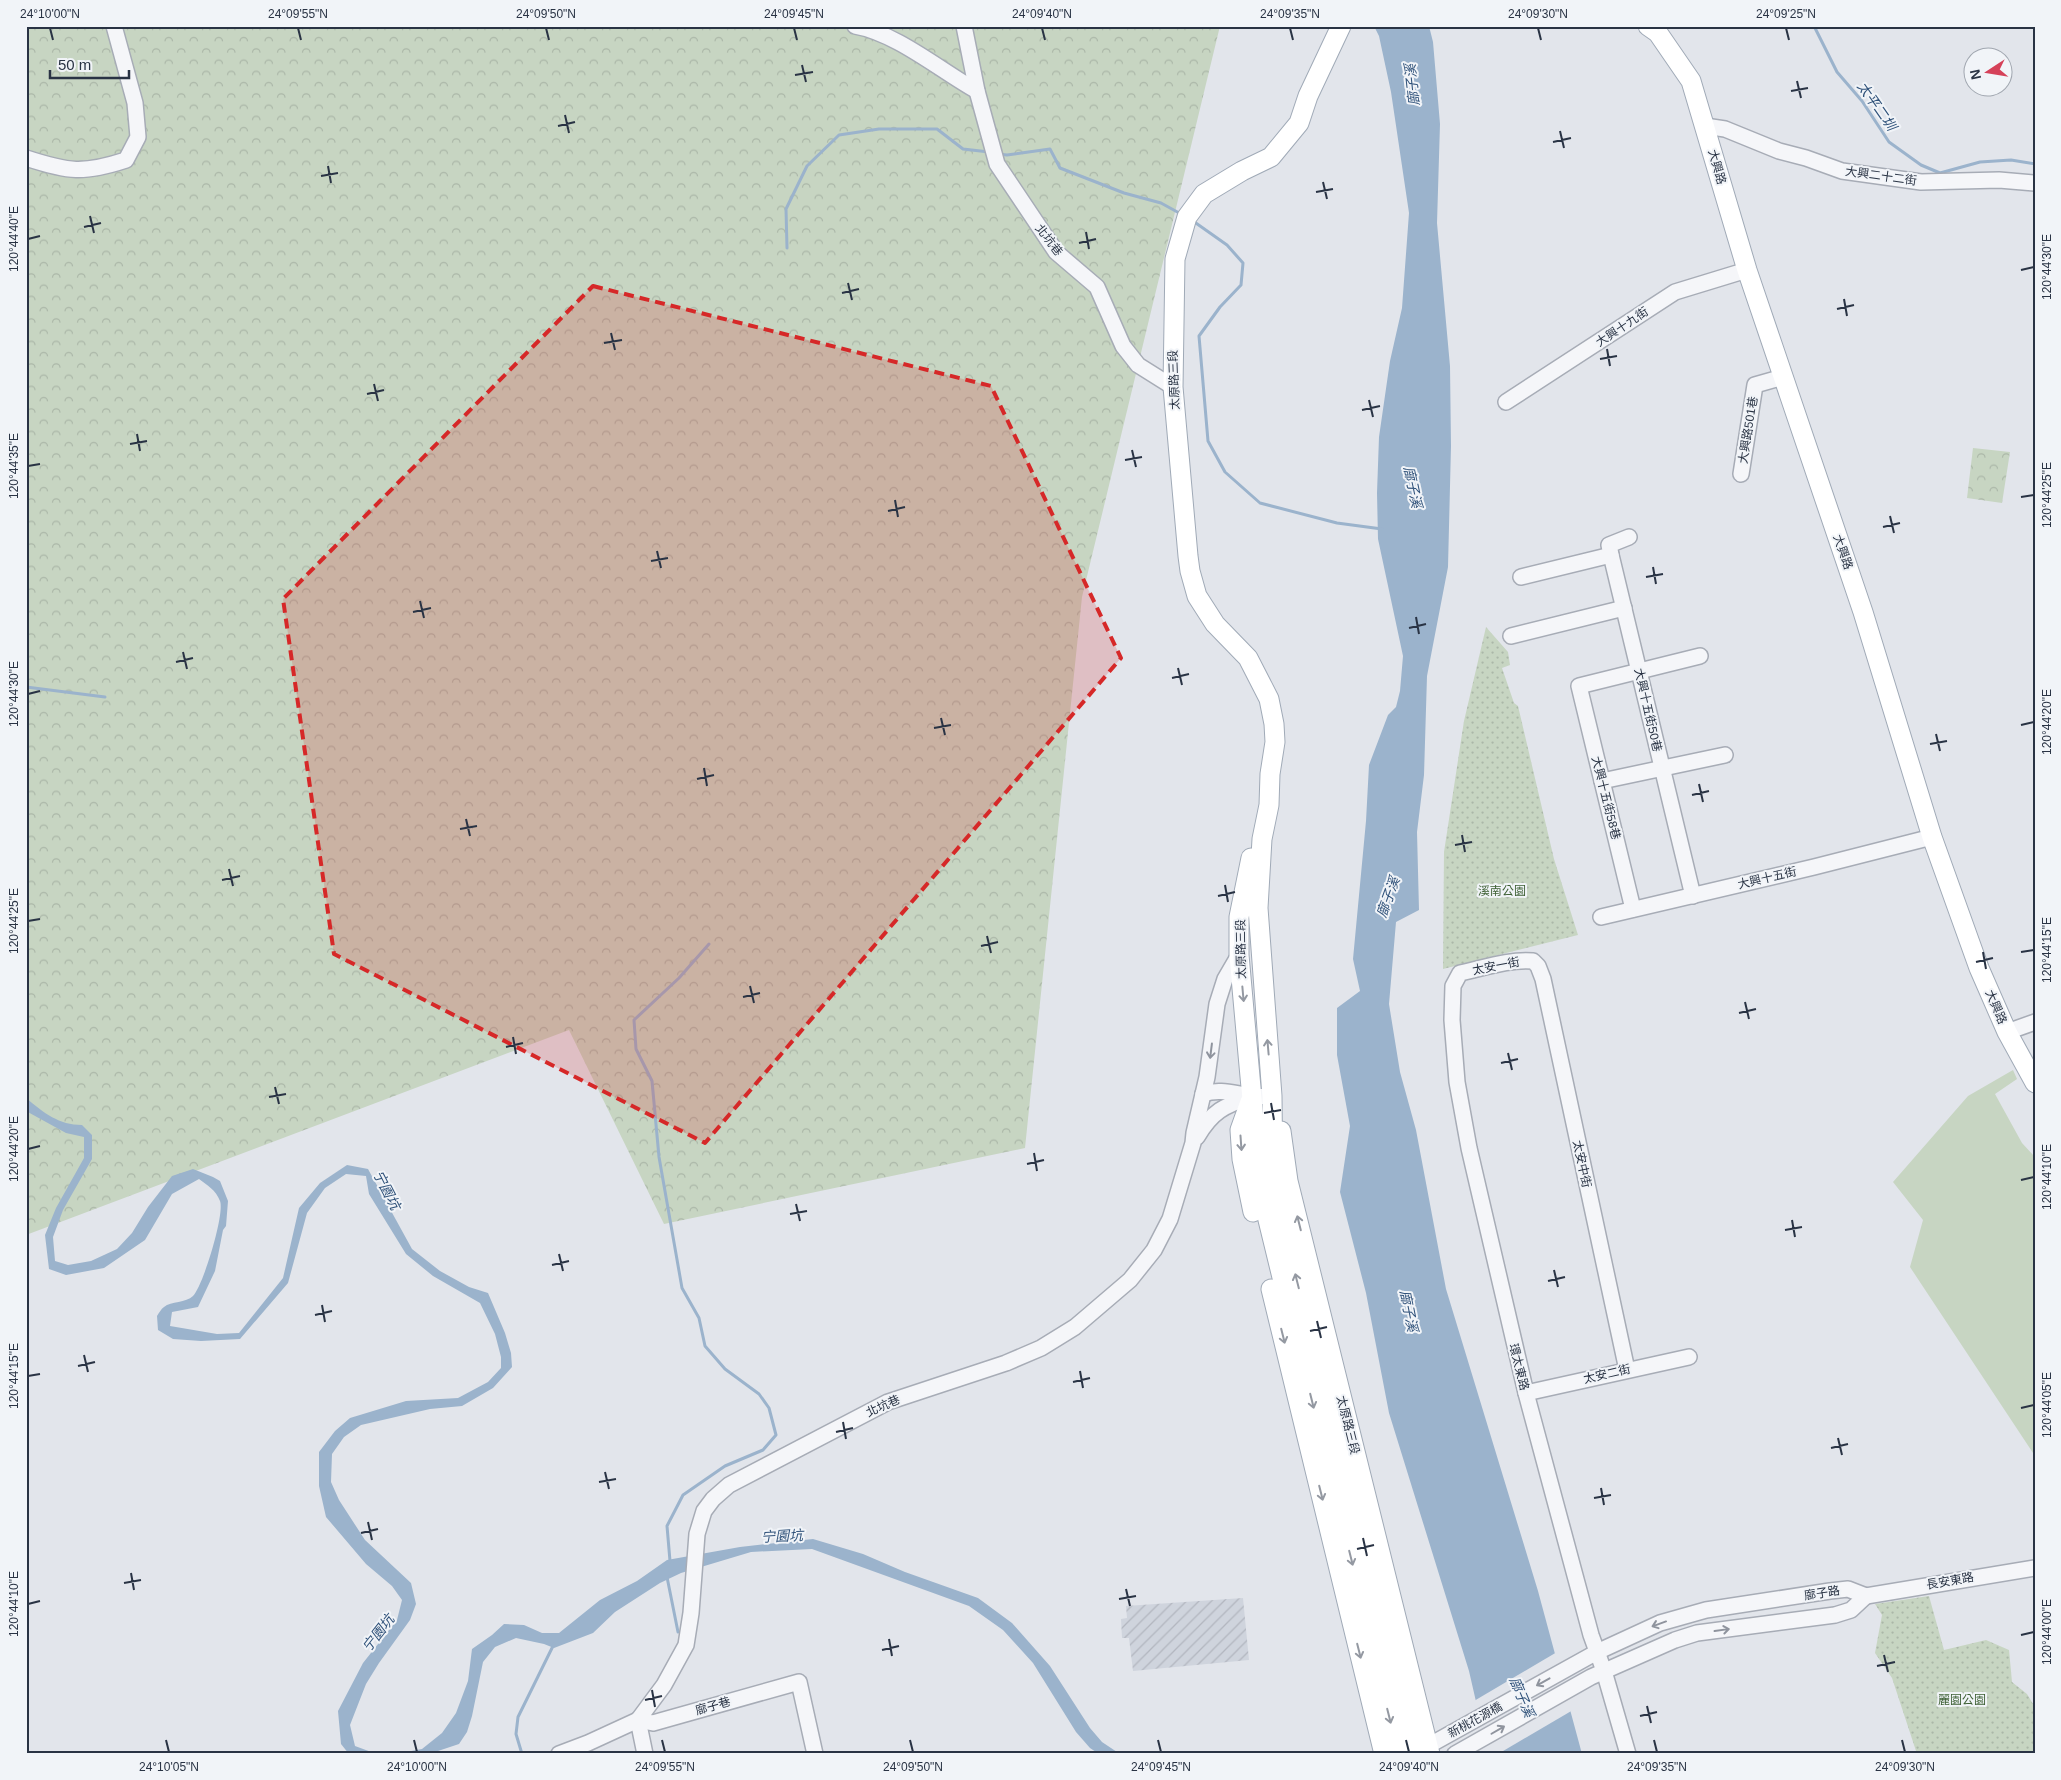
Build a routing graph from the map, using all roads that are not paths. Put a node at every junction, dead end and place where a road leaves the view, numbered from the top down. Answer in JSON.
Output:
{"nodes":[{"id":1,"x":114,"y":26,"type":"edge"},
{"id":2,"x":855,"y":26,"type":"edge"},
{"id":3,"x":964,"y":26,"type":"edge"},
{"id":4,"x":1341,"y":26,"type":"edge"},
{"id":5,"x":1648,"y":26,"type":"edge"},
{"id":6,"x":977,"y":91,"type":"junction"},
{"id":7,"x":1705,"y":126,"type":"junction"},
{"id":8,"x":26,"y":158,"type":"edge"},
{"id":9,"x":2035,"y":183,"type":"edge"},
{"id":10,"x":1747,"y":270,"type":"junction"},
{"id":11,"x":1783,"y":377,"type":"junction"},
{"id":12,"x":1173,"y":387,"type":"junction"},
{"id":13,"x":1506,"y":402,"type":"dead end"},
{"id":14,"x":1740,"y":474,"type":"dead end"},
{"id":15,"x":1629,"y":536,"type":"dead end"},
{"id":16,"x":1610,"y":555,"type":"junction"},
{"id":17,"x":1521,"y":576,"type":"dead end"},
{"id":18,"x":1624,"y":608,"type":"junction"},
{"id":19,"x":1510,"y":636,"type":"dead end"},
{"id":20,"x":1700,"y":656,"type":"dead end"},
{"id":21,"x":1639,"y":671,"type":"junction"},
{"id":22,"x":1725,"y":756,"type":"dead end"},
{"id":23,"x":1661,"y":768,"type":"junction"},
{"id":24,"x":1270,"y":774,"type":"junction"},
{"id":25,"x":1602,"y":781,"type":"junction"},
{"id":26,"x":1932,"y":836,"type":"junction"},
{"id":27,"x":1692,"y":896,"type":"junction"},
{"id":28,"x":1633,"y":909,"type":"junction"},
{"id":29,"x":1601,"y":917,"type":"dead end"},
{"id":30,"x":1239,"y":955,"type":"junction"},
{"id":31,"x":1533,"y":961,"type":"joint"},
{"id":32,"x":1460,"y":973,"type":"joint"},
{"id":33,"x":2035,"y":1022,"type":"edge"},
{"id":34,"x":2007,"y":1032,"type":"junction"},
{"id":35,"x":2035,"y":1083,"type":"edge"},
{"id":36,"x":1203,"y":1094,"type":"junction"},
{"id":37,"x":1252,"y":1096,"type":"junction"},
{"id":38,"x":1272,"y":1096,"type":"junction"},
{"id":39,"x":1193,"y":1143,"type":"junction"},
{"id":40,"x":1689,"y":1356,"type":"dead end"},
{"id":41,"x":1627,"y":1370,"type":"junction"},
{"id":42,"x":1526,"y":1393,"type":"junction"},
{"id":43,"x":2035,"y":1568,"type":"edge"},
{"id":44,"x":1866,"y":1596,"type":"junction"},
{"id":45,"x":1591,"y":1655,"type":"junction"},
{"id":46,"x":1598,"y":1674,"type":"junction"},
{"id":47,"x":638,"y":1720,"type":"junction"},
{"id":48,"x":1420,"y":1750,"type":"edge"},
{"id":49,"x":559,"y":1754,"type":"edge"},
{"id":50,"x":645,"y":1754,"type":"edge"},
{"id":51,"x":815,"y":1754,"type":"edge"},
{"id":52,"x":1384,"y":1754,"type":"edge"},
{"id":53,"x":1455,"y":1754,"type":"edge"},
{"id":54,"x":1628,"y":1754,"type":"edge"}],
"edges":[{"from":1,"to":8,"type":"street"},
{"from":2,"to":6,"type":"street"},
{"from":3,"to":6,"type":"street","name":"北坑巷"},
{"from":4,"to":12,"type":"main road","name":"太原路三段"},
{"from":5,"to":7,"type":"main road","name":"大興路"},
{"from":6,"to":12,"type":"street","name":"北坑巷"},
{"from":7,"to":9,"type":"street","name":"大興二十二街"},
{"from":7,"to":10,"type":"main road","name":"大興路"},
{"from":10,"to":11,"type":"main road","name":"大興路"},
{"from":10,"to":13,"type":"street","name":"大興十九街"},
{"from":11,"to":14,"type":"street","name":"大興路501巷"},
{"from":11,"to":26,"type":"main road","name":"大興路"},
{"from":12,"to":24,"type":"main road","name":"太原路三段"},
{"from":15,"to":16,"type":"street"},
{"from":16,"to":17,"type":"street"},
{"from":16,"to":18,"type":"street","name":"大興十五街50巷"},
{"from":18,"to":19,"type":"street"},
{"from":18,"to":21,"type":"street","name":"大興十五街50巷"},
{"from":20,"to":21,"type":"street"},
{"from":21,"to":23,"type":"street","name":"大興十五街50巷"},
{"from":21,"to":25,"type":"street","name":"大興十五街58巷"},
{"from":22,"to":23,"type":"street"},
{"from":23,"to":25,"type":"street"},
{"from":23,"to":27,"type":"street","name":"大興十五街50巷"},
{"from":24,"to":30,"type":"main road","name":"太原路三段"},
{"from":38,"to":24,"type":"main road","name":"太原路三段","one_way":true},
{"from":25,"to":28,"type":"street","name":"大興十五街58巷"},
{"from":26,"to":27,"type":"street","name":"大興十五街"},
{"from":26,"to":34,"type":"main road","name":"大興路"},
{"from":27,"to":28,"type":"street","name":"大興十五街"},
{"from":28,"to":29,"type":"street","name":"大興十五街"},
{"from":30,"to":36,"type":"street","one_way":true},
{"from":30,"to":37,"type":"main road","name":"太原路三段","one_way":true},
{"from":31,"to":32,"type":"street","name":"太安一街"},
{"from":31,"to":41,"type":"street","name":"太安中街"},
{"from":32,"to":42,"type":"street","name":"環太東路"},
{"from":33,"to":34,"type":"street"},
{"from":34,"to":35,"type":"main road","name":"大興路"},
{"from":36,"to":37,"type":"street"},
{"from":36,"to":39,"type":"street"},
{"from":37,"to":38,"type":"street"},
{"from":37,"to":39,"type":"street"},
{"from":37,"to":48,"type":"main road","name":"太原路三段","one_way":true},
{"from":37,"to":52,"type":"main road","name":"太原路三段","one_way":true},
{"from":48,"to":38,"type":"main road","name":"太原路三段","one_way":true},
{"from":39,"to":47,"type":"street","name":"北坑巷"},
{"from":40,"to":41,"type":"street","name":"太安二街"},
{"from":41,"to":42,"type":"street","name":"太安二街"},
{"from":42,"to":45,"type":"street","name":"環太東路"},
{"from":43,"to":44,"type":"street","name":"長安東路"},
{"from":44,"to":45,"type":"street","name":"廍子路","one_way":true},
{"from":46,"to":44,"type":"street","name":"廍子路","one_way":true},
{"from":45,"to":46,"type":"street","name":"環太東路"},
{"from":45,"to":48,"type":"street","name":"新桃花源橋","one_way":true},
{"from":53,"to":46,"type":"street","name":"新桃花源橋","one_way":true},
{"from":46,"to":54,"type":"street","name":"環太東路"},
{"from":47,"to":49,"type":"street","name":"廍子巷"},
{"from":47,"to":50,"type":"street"},
{"from":47,"to":51,"type":"street","name":"廍子巷"}]}
